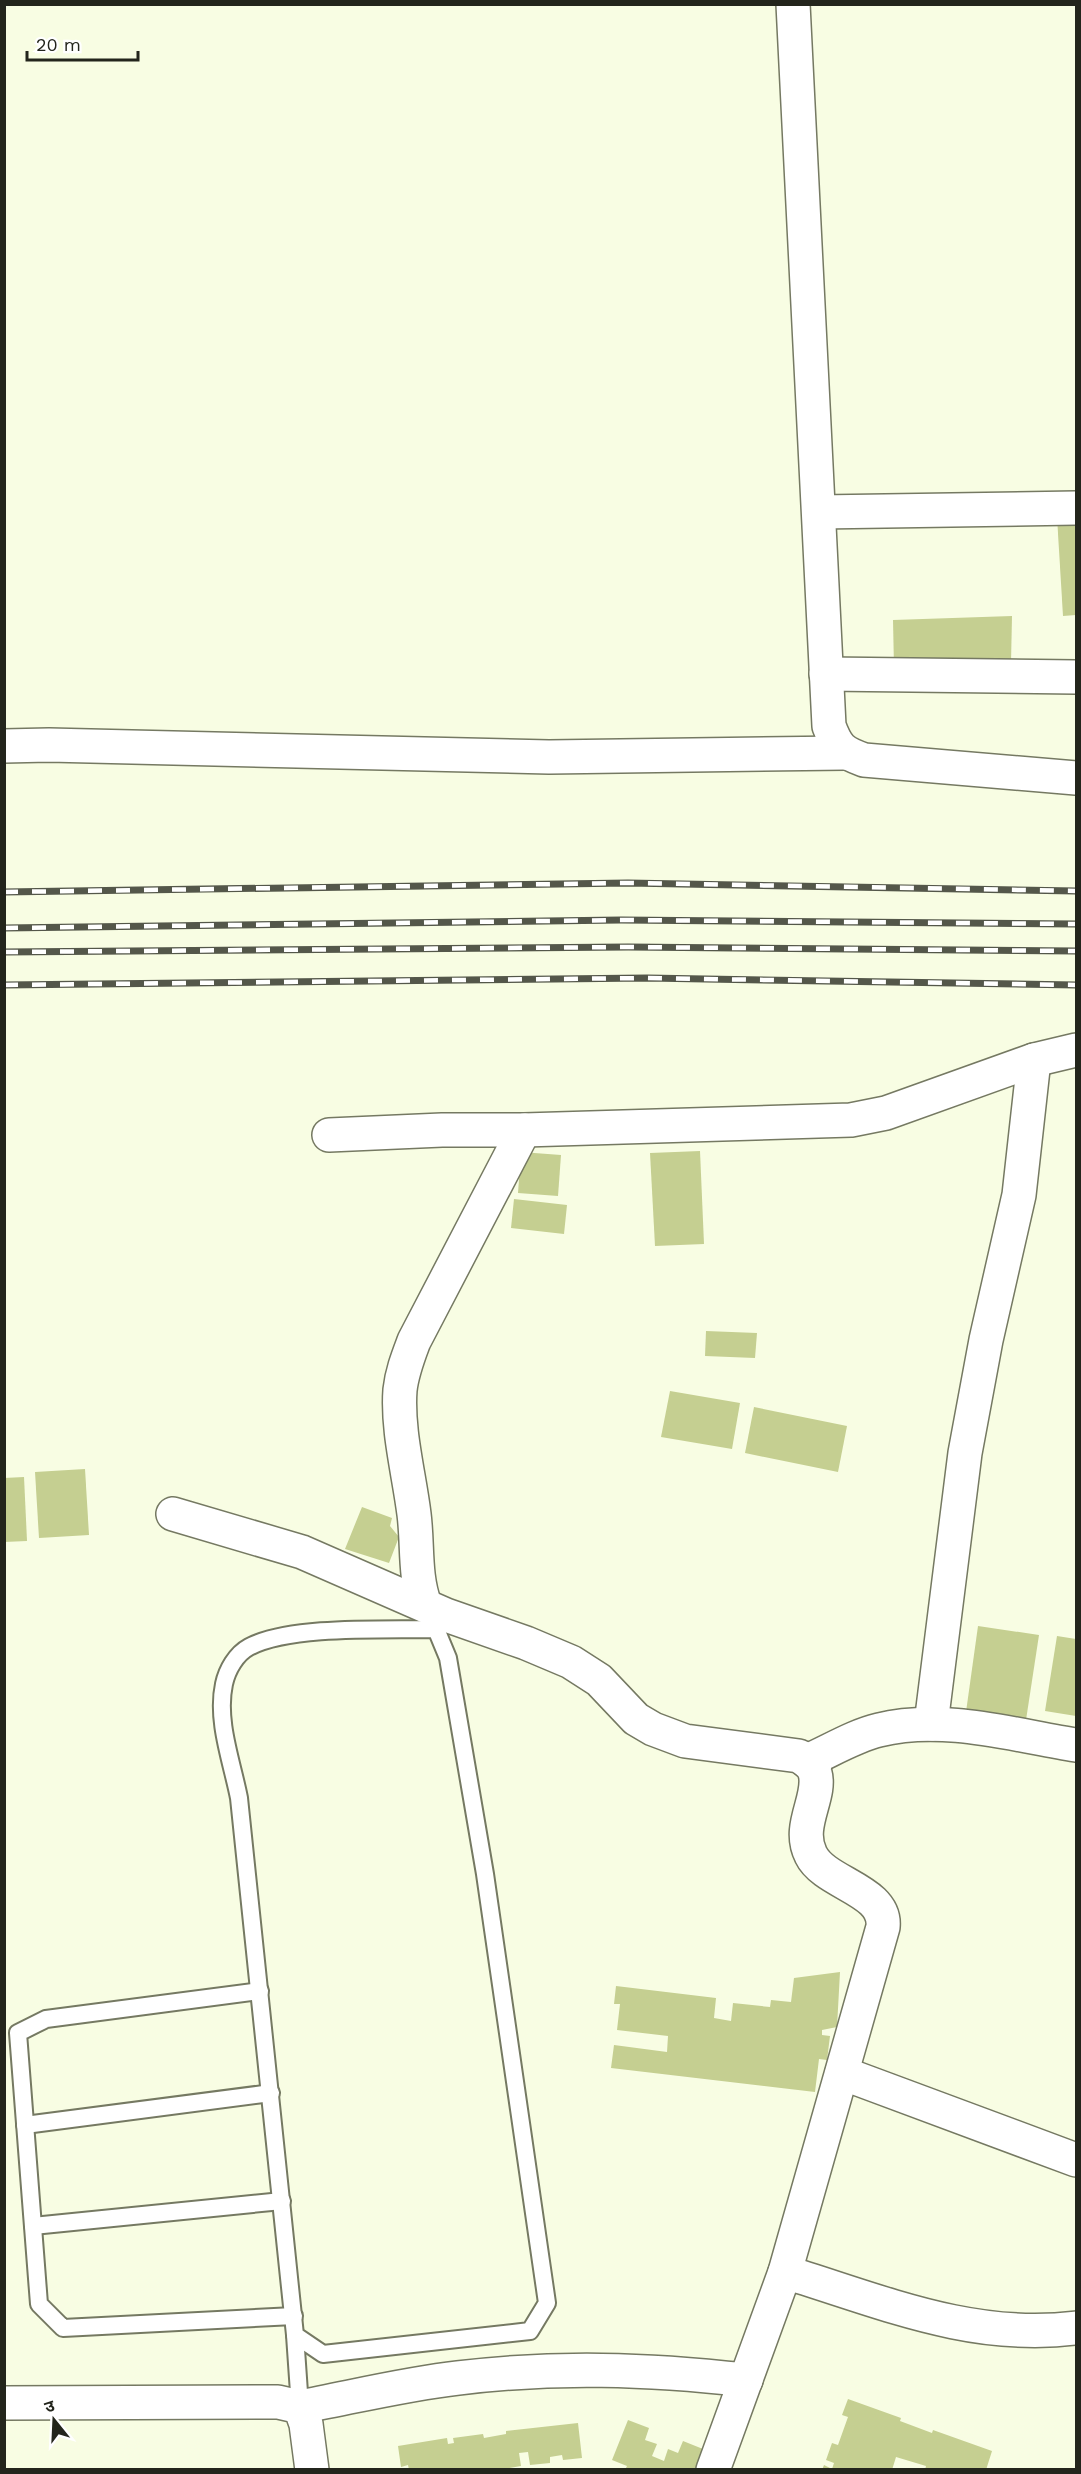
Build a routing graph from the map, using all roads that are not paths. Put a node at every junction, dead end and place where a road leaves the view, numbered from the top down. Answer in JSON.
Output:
{"nodes":[{"id":1,"x":793,"y":4,"type":"edge"},
{"id":2,"x":1077,"y":508,"type":"edge"},
{"id":3,"x":819,"y":512,"type":"junction"},
{"id":4,"x":826,"y":674,"type":"junction"},
{"id":5,"x":1077,"y":677,"type":"edge"},
{"id":6,"x":4,"y":746,"type":"edge"},
{"id":7,"x":845,"y":753,"type":"junction"},
{"id":8,"x":1077,"y":778,"type":"edge"},
{"id":9,"x":1077,"y":1050,"type":"edge"},
{"id":10,"x":1034,"y":1060,"type":"junction"},
{"id":11,"x":524,"y":1130,"type":"junction"},
{"id":12,"x":329,"y":1135,"type":"dead end"},
{"id":13,"x":173,"y":1514,"type":"dead end"},
{"id":14,"x":425,"y":1605,"type":"junction"},
{"id":15,"x":931,"y":1724,"type":"junction"},
{"id":16,"x":1077,"y":1745,"type":"edge"},
{"id":17,"x":807,"y":1761,"type":"junction"},
{"id":18,"x":260,"y":1991,"type":"junction"},
{"id":19,"x":842,"y":2073,"type":"junction"},
{"id":20,"x":271,"y":2093,"type":"junction"},
{"id":21,"x":25,"y":2125,"type":"junction"},
{"id":22,"x":1077,"y":2160,"type":"edge"},
{"id":23,"x":282,"y":2201,"type":"junction"},
{"id":24,"x":33,"y":2226,"type":"junction"},
{"id":25,"x":785,"y":2272,"type":"junction"},
{"id":26,"x":294,"y":2316,"type":"junction"},
{"id":27,"x":1077,"y":2328,"type":"edge"},
{"id":28,"x":295,"y":2335,"type":"junction"},
{"id":29,"x":746,"y":2380,"type":"junction"},
{"id":30,"x":4,"y":2403,"type":"edge"},
{"id":31,"x":300,"y":2407,"type":"junction"},
{"id":32,"x":312,"y":2469,"type":"edge"},
{"id":33,"x":713,"y":2469,"type":"edge"}],
"edges":[{"from":1,"to":3,"type":"street"},
{"from":2,"to":3,"type":"street"},
{"from":3,"to":4,"type":"street"},
{"from":4,"to":5,"type":"street"},
{"from":4,"to":7,"type":"street"},
{"from":6,"to":7,"type":"street"},
{"from":7,"to":8,"type":"street"},
{"from":9,"to":10,"type":"street"},
{"from":10,"to":11,"type":"street"},
{"from":10,"to":15,"type":"street"},
{"from":11,"to":12,"type":"street"},
{"from":11,"to":14,"type":"street"},
{"from":13,"to":14,"type":"street"},
{"from":14,"to":17,"type":"street"},
{"from":15,"to":16,"type":"street"},
{"from":15,"to":17,"type":"street"},
{"from":17,"to":19,"type":"street"},
{"from":18,"to":20,"type":"lane"},
{"from":18,"to":21,"type":"lane"},
{"from":18,"to":28,"type":"lane"},
{"from":19,"to":22,"type":"street"},
{"from":19,"to":25,"type":"street"},
{"from":20,"to":21,"type":"lane"},
{"from":20,"to":23,"type":"lane"},
{"from":21,"to":24,"type":"lane"},
{"from":23,"to":24,"type":"lane"},
{"from":23,"to":26,"type":"lane"},
{"from":24,"to":26,"type":"lane"},
{"from":25,"to":27,"type":"street"},
{"from":25,"to":29,"type":"street"},
{"from":26,"to":28,"type":"lane"},
{"from":28,"to":31,"type":"lane"},
{"from":29,"to":31,"type":"street"},
{"from":29,"to":33,"type":"street"},
{"from":30,"to":31,"type":"street"},
{"from":31,"to":32,"type":"street"}]}
